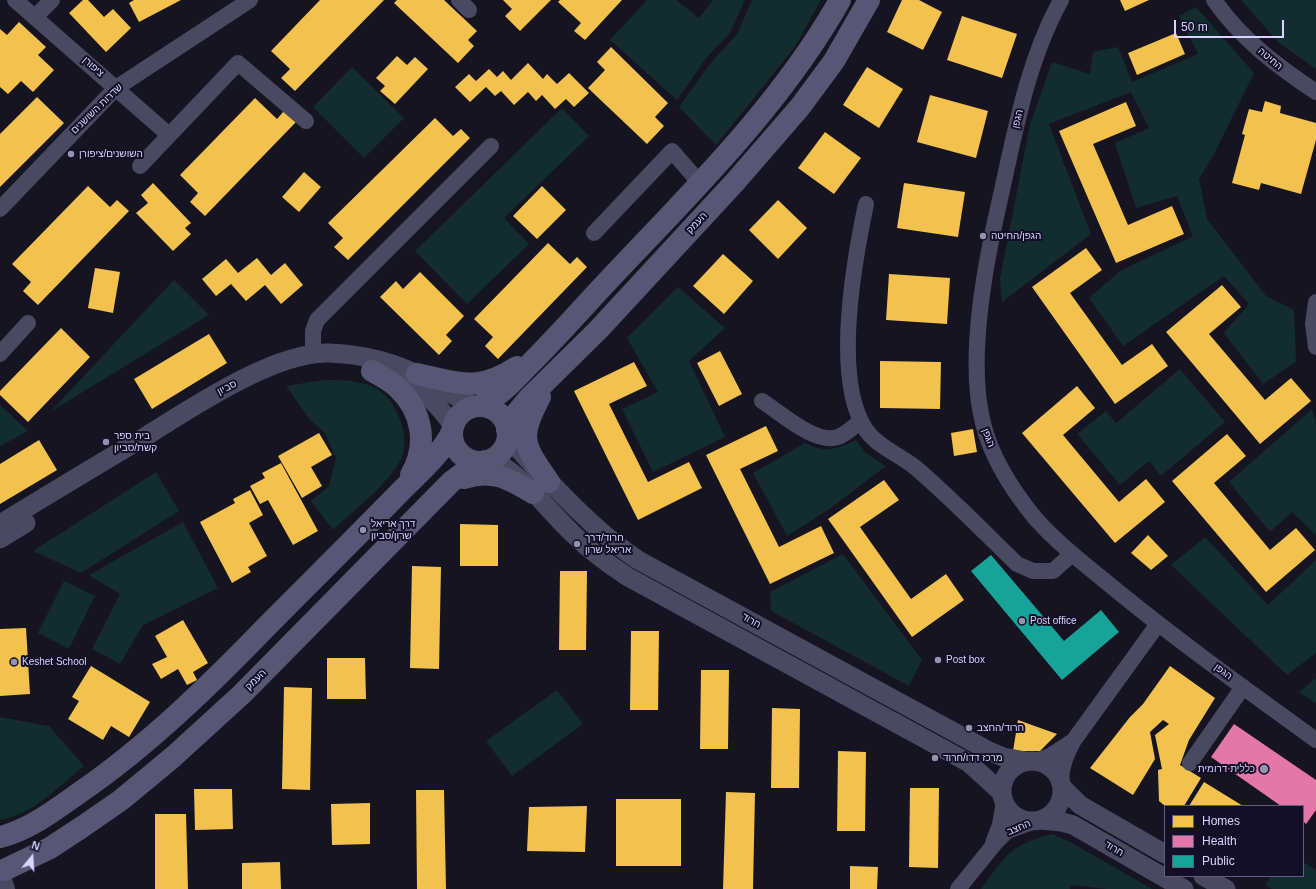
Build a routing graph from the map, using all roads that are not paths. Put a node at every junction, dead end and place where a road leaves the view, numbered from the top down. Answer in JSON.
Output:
{"nodes":[{"id":1,"x":15,"y":0,"type":"edge"},
{"id":2,"x":52,"y":0,"type":"edge"},
{"id":3,"x":250,"y":0,"type":"edge"},
{"id":4,"x":840,"y":0,"type":"edge"},
{"id":5,"x":869,"y":0,"type":"edge"},
{"id":6,"x":1061,"y":0,"type":"edge"},
{"id":7,"x":1214,"y":0,"type":"edge"},
{"id":8,"x":35,"y":17,"type":"junction"},
{"id":9,"x":116,"y":88,"type":"junction"},
{"id":10,"x":1316,"y":92,"type":"edge"},
{"id":11,"x":306,"y":121,"type":"dead end"},
{"id":12,"x":169,"y":135,"type":"junction"},
{"id":13,"x":491,"y":146,"type":"dead end"},
{"id":14,"x":140,"y":166,"type":"dead end"},
{"id":15,"x":699,"y":182,"type":"junction"},
{"id":16,"x":866,"y":204,"type":"dead end"},
{"id":17,"x":0,"y":209,"type":"edge"},
{"id":18,"x":594,"y":233,"type":"dead end"},
{"id":19,"x":1316,"y":302,"type":"edge"},
{"id":20,"x":28,"y":323,"type":"dead end"},
{"id":21,"x":1316,"y":347,"type":"edge"},
{"id":22,"x":545,"y":349,"type":"junction"},
{"id":23,"x":0,"y":354,"type":"edge"},
{"id":24,"x":313,"y":355,"type":"junction"},
{"id":25,"x":372,"y":371,"type":"junction"},
{"id":26,"x":417,"y":374,"type":"junction"},
{"id":27,"x":549,"y":379,"type":"junction"},
{"id":28,"x":762,"y":401,"type":"dead end"},
{"id":29,"x":476,"y":406,"type":"junction"},
{"id":30,"x":862,"y":421,"type":"junction"},
{"id":31,"x":452,"y":429,"type":"junction"},
{"id":32,"x":508,"y":433,"type":"junction"},
{"id":33,"x":488,"y":460,"type":"junction"},
{"id":34,"x":451,"y":482,"type":"junction"},
{"id":35,"x":541,"y":487,"type":"junction"},
{"id":36,"x":404,"y":488,"type":"junction"},
{"id":37,"x":0,"y":524,"type":"edge"},
{"id":38,"x":0,"y":539,"type":"edge"},
{"id":39,"x":1072,"y":554,"type":"junction"},
{"id":40,"x":1158,"y":624,"type":"junction"},
{"id":41,"x":1244,"y":687,"type":"junction"},
{"id":42,"x":1074,"y":740,"type":"junction"},
{"id":43,"x":1316,"y":740,"type":"edge"},
{"id":44,"x":1031,"y":761,"type":"junction"},
{"id":45,"x":1190,"y":763,"type":"dead end"},
{"id":46,"x":1062,"y":784,"type":"junction"},
{"id":47,"x":1003,"y":797,"type":"junction"},
{"id":48,"x":1037,"y":820,"type":"junction"},
{"id":49,"x":0,"y":837,"type":"edge"},
{"id":50,"x":987,"y":852,"type":"junction"},
{"id":51,"x":1164,"y":853,"type":"edge"},
{"id":52,"x":3,"y":873,"type":"edge"},
{"id":53,"x":1205,"y":877,"type":"edge"},
{"id":54,"x":958,"y":889,"type":"edge"},
{"id":55,"x":1184,"y":889,"type":"edge"},
{"id":56,"x":1226,"y":889,"type":"edge"}],
"edges":[{"from":1,"to":8,"type":"street","name":"ציפורן"},
{"from":2,"to":8,"type":"street"},
{"from":3,"to":9,"type":"street","name":"שדרות השושנים"},
{"from":4,"to":15,"type":"main road"},
{"from":5,"to":27,"type":"main road","name":"העמק"},
{"from":6,"to":39,"type":"street","name":"הגפן"},
{"from":7,"to":10,"type":"street","name":"החיטה"},
{"from":8,"to":9,"type":"street","name":"ציפורן"},
{"from":9,"to":12,"type":"street","name":"ציפורן"},
{"from":9,"to":17,"type":"street","name":"שדרות השושנים"},
{"from":11,"to":12,"type":"street"},
{"from":12,"to":14,"type":"street"},
{"from":13,"to":24,"type":"street"},
{"from":15,"to":18,"type":"street"},
{"from":15,"to":22,"type":"main road"},
{"from":16,"to":30,"type":"street"},
{"from":19,"to":21,"type":"street"},
{"from":20,"to":23,"type":"street"},
{"from":22,"to":26,"type":"main road"},
{"from":22,"to":29,"type":"main road"},
{"from":24,"to":26,"type":"street","name":"סביון"},
{"from":24,"to":37,"type":"street","name":"סביון"},
{"from":25,"to":31,"type":"street","name":"סביון"},
{"from":25,"to":36,"type":"main road"},
{"from":25,"to":38,"type":"street","name":"סביון"},
{"from":26,"to":29,"type":"street","name":"סביון"},
{"from":27,"to":32,"type":"main road","name":"העמק"},
{"from":27,"to":35,"type":"main road"},
{"from":28,"to":30,"type":"street"},
{"from":29,"to":31,"type":"main road"},
{"from":29,"to":32,"type":"main road"},
{"from":30,"to":39,"type":"street"},
{"from":31,"to":33,"type":"main road"},
{"from":31,"to":36,"type":"main road"},
{"from":32,"to":33,"type":"main road"},
{"from":32,"to":35,"type":"street","name":"חרוד"},
{"from":33,"to":34,"type":"main road","name":"העמק"},
{"from":33,"to":35,"type":"street","name":"חרוד"},
{"from":34,"to":35,"type":"main road"},
{"from":34,"to":52,"type":"main road","name":"העמק"},
{"from":35,"to":44,"type":"street","name":"חרוד"},
{"from":35,"to":47,"type":"street","name":"חרוד"},
{"from":36,"to":49,"type":"main road"},
{"from":39,"to":40,"type":"street","name":"הגפן"},
{"from":40,"to":41,"type":"street","name":"הגפן"},
{"from":40,"to":42,"type":"street"},
{"from":41,"to":43,"type":"street","name":"הגפן"},
{"from":41,"to":45,"type":"street"},
{"from":42,"to":44,"type":"street"},
{"from":42,"to":46,"type":"street"},
{"from":44,"to":46,"type":"street"},
{"from":44,"to":47,"type":"street"},
{"from":46,"to":48,"type":"street"},
{"from":46,"to":51,"type":"street","name":"חרוד"},
{"from":47,"to":48,"type":"street"},
{"from":47,"to":50,"type":"street","name":"החצב"},
{"from":48,"to":50,"type":"street","name":"החצב"},
{"from":48,"to":55,"type":"street","name":"חרוד"},
{"from":50,"to":54,"type":"street","name":"החצב"},
{"from":53,"to":56,"type":"street"}]}
